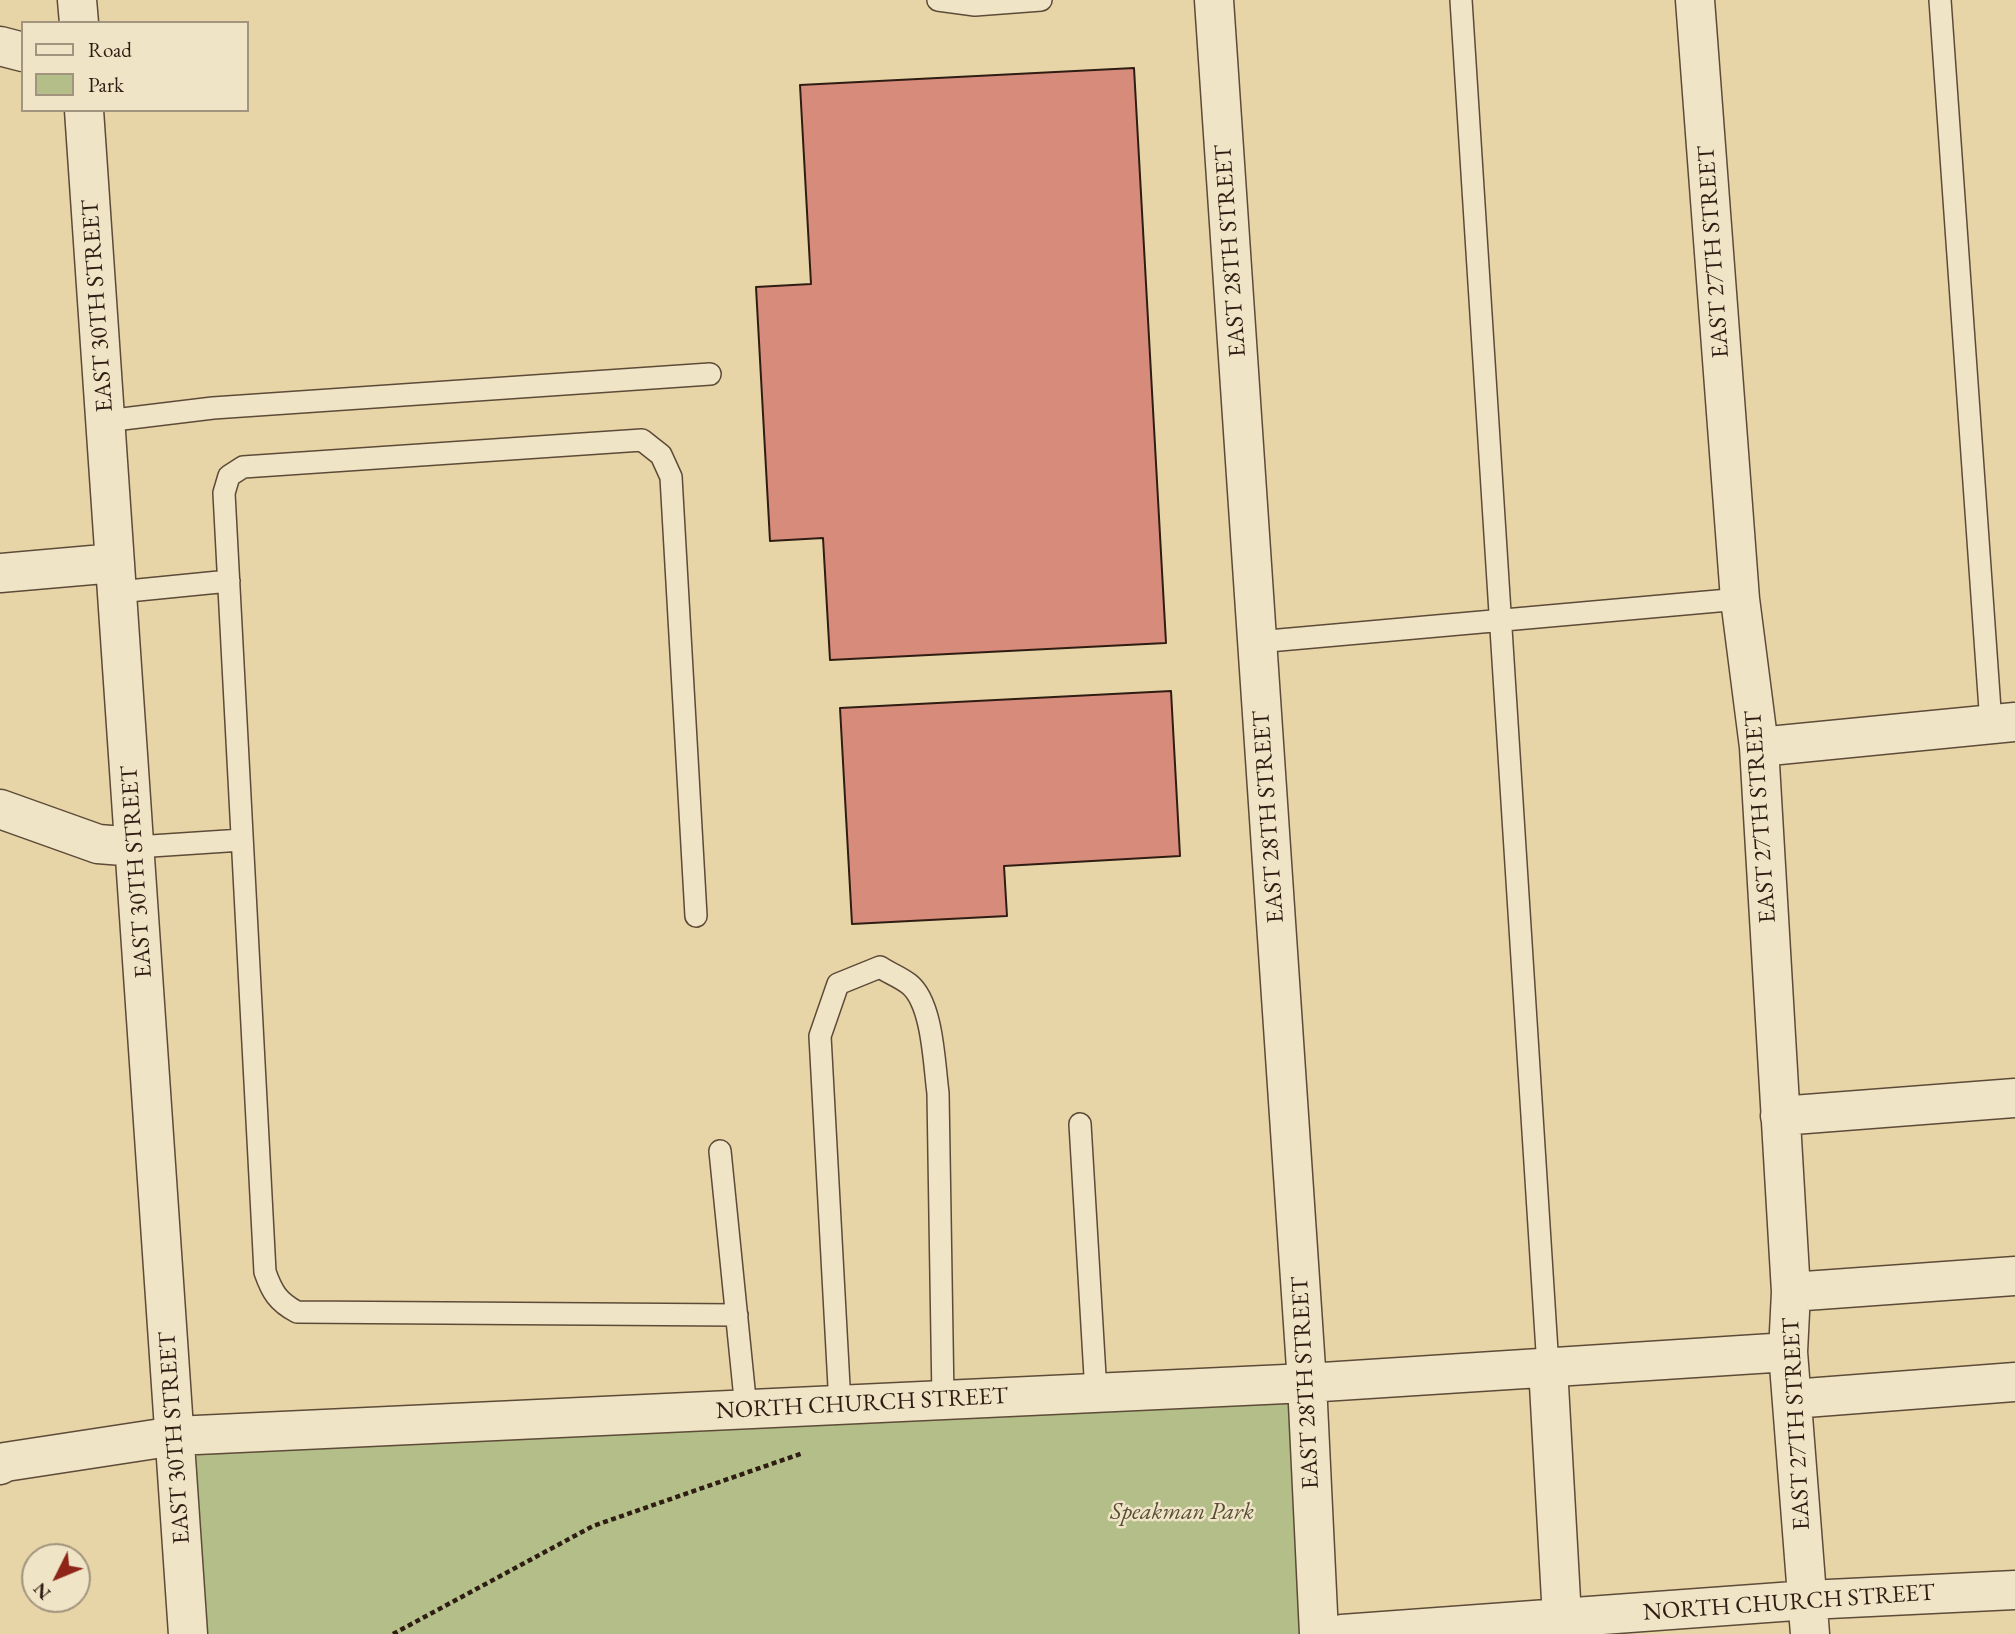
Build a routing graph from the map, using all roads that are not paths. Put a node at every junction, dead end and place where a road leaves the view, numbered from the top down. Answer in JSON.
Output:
{"nodes":[{"id":1,"x":77,"y":0,"type":"edge"},
{"id":2,"x":938,"y":0,"type":"edge"},
{"id":3,"x":1041,"y":0,"type":"edge"},
{"id":4,"x":1214,"y":0,"type":"edge"},
{"id":5,"x":1461,"y":0,"type":"edge"},
{"id":6,"x":1695,"y":0,"type":"edge"},
{"id":7,"x":1940,"y":0,"type":"edge"},
{"id":8,"x":79,"y":21,"type":"edge"},
{"id":9,"x":0,"y":46,"type":"edge"},
{"id":10,"x":21,"y":51,"type":"edge"},
{"id":11,"x":84,"y":112,"type":"edge"},
{"id":12,"x":710,"y":374,"type":"dead end"},
{"id":13,"x":106,"y":421,"type":"junction"},
{"id":14,"x":0,"y":573,"type":"edge"},
{"id":15,"x":116,"y":578,"type":"junction"},
{"id":16,"x":229,"y":581,"type":"junction"},
{"id":17,"x":1740,"y":599,"type":"junction"},
{"id":18,"x":1499,"y":620,"type":"junction"},
{"id":19,"x":1257,"y":642,"type":"junction"},
{"id":20,"x":2003,"y":723,"type":"edge"},
{"id":21,"x":1759,"y":747,"type":"junction"},
{"id":22,"x":0,"y":809,"type":"edge"},
{"id":23,"x":242,"y":840,"type":"junction"},
{"id":24,"x":136,"y":847,"type":"junction"},
{"id":25,"x":696,"y":916,"type":"dead end"},
{"id":26,"x":2015,"y":1098,"type":"edge"},
{"id":27,"x":1780,"y":1116,"type":"junction"},
{"id":28,"x":1080,"y":1124,"type":"dead end"},
{"id":29,"x":720,"y":1151,"type":"dead end"},
{"id":30,"x":2015,"y":1276,"type":"edge"},
{"id":31,"x":1791,"y":1292,"type":"junction"},
{"id":32,"x":737,"y":1315,"type":"junction"},
{"id":33,"x":1788,"y":1352,"type":"junction"},
{"id":34,"x":1548,"y":1367,"type":"junction"},
{"id":35,"x":2015,"y":1382,"type":"edge"},
{"id":36,"x":1307,"y":1383,"type":"junction"},
{"id":37,"x":1096,"y":1393,"type":"junction"},
{"id":38,"x":1792,"y":1399,"type":"junction"},
{"id":39,"x":943,"y":1400,"type":"junction"},
{"id":40,"x":841,"y":1405,"type":"junction"},
{"id":41,"x":746,"y":1409,"type":"junction"},
{"id":42,"x":176,"y":1436,"type":"junction"},
{"id":43,"x":0,"y":1465,"type":"edge"},
{"id":44,"x":2015,"y":1590,"type":"edge"},
{"id":45,"x":1809,"y":1617,"type":"edge"},
{"id":46,"x":1562,"y":1618,"type":"junction"},
{"id":47,"x":188,"y":1634,"type":"edge"},
{"id":48,"x":1319,"y":1634,"type":"edge"},
{"id":49,"x":1342,"y":1634,"type":"edge"}],
"edges":[{"from":1,"to":8,"type":"street"},
{"from":2,"to":3,"type":"lane"},
{"from":4,"to":19,"type":"street","name":"EAST 28TH STREET"},
{"from":5,"to":18,"type":"lane"},
{"from":6,"to":17,"type":"street","name":"EAST 27TH STREET"},
{"from":7,"to":20,"type":"lane"},
{"from":9,"to":10,"type":"street"},
{"from":11,"to":13,"type":"street","name":"EAST 30TH STREET"},
{"from":12,"to":13,"type":"lane"},
{"from":13,"to":15,"type":"street","name":"EAST 30TH STREET"},
{"from":14,"to":15,"type":"street"},
{"from":15,"to":16,"type":"lane"},
{"from":15,"to":24,"type":"street","name":"EAST 30TH STREET"},
{"from":16,"to":23,"type":"lane"},
{"from":16,"to":25,"type":"lane"},
{"from":17,"to":18,"type":"lane"},
{"from":17,"to":21,"type":"street","name":"EAST 27TH STREET"},
{"from":18,"to":19,"type":"lane"},
{"from":18,"to":34,"type":"lane"},
{"from":19,"to":36,"type":"street","name":"EAST 28TH STREET"},
{"from":20,"to":21,"type":"street"},
{"from":21,"to":27,"type":"street","name":"EAST 27TH STREET"},
{"from":22,"to":24,"type":"street"},
{"from":23,"to":24,"type":"lane"},
{"from":23,"to":32,"type":"lane"},
{"from":24,"to":42,"type":"street","name":"EAST 30TH STREET"},
{"from":26,"to":27,"type":"street"},
{"from":27,"to":31,"type":"street","name":"EAST 27TH STREET"},
{"from":28,"to":37,"type":"lane"},
{"from":29,"to":32,"type":"lane"},
{"from":30,"to":31,"type":"street"},
{"from":31,"to":33,"type":"street","name":"EAST 27TH STREET"},
{"from":32,"to":41,"type":"lane"},
{"from":33,"to":34,"type":"street","name":"NORTH CHURCH STREET"},
{"from":33,"to":38,"type":"street","name":"EAST 27TH STREET"},
{"from":34,"to":36,"type":"street","name":"NORTH CHURCH STREET"},
{"from":34,"to":46,"type":"street"},
{"from":35,"to":38,"type":"street"},
{"from":36,"to":37,"type":"street","name":"NORTH CHURCH STREET"},
{"from":36,"to":48,"type":"street","name":"EAST 28TH STREET"},
{"from":37,"to":39,"type":"street","name":"NORTH CHURCH STREET"},
{"from":38,"to":45,"type":"street","name":"EAST 27TH STREET"},
{"from":39,"to":40,"type":"street","name":"NORTH CHURCH STREET"},
{"from":39,"to":40,"type":"lane"},
{"from":40,"to":41,"type":"street","name":"NORTH CHURCH STREET"},
{"from":41,"to":42,"type":"street","name":"NORTH CHURCH STREET"},
{"from":42,"to":43,"type":"street","name":"NORTH CHURCH STREET"},
{"from":42,"to":47,"type":"street","name":"EAST 30TH STREET"},
{"from":44,"to":45,"type":"street","name":"NORTH CHURCH STREET"},
{"from":45,"to":46,"type":"street","name":"NORTH CHURCH STREET"},
{"from":46,"to":49,"type":"street","name":"NORTH CHURCH STREET"}]}
